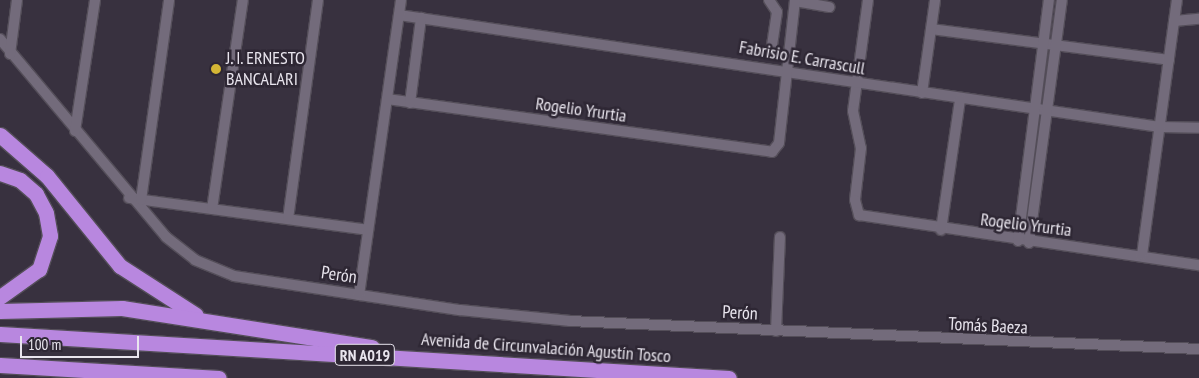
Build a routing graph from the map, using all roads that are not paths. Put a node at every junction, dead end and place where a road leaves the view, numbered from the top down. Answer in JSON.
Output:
{"nodes":[{"id":1,"x":17,"y":0,"type":"edge"},
{"id":2,"x":95,"y":0,"type":"edge"},
{"id":3,"x":169,"y":0,"type":"edge"},
{"id":4,"x":243,"y":0,"type":"edge"},
{"id":5,"x":318,"y":0,"type":"edge"},
{"id":6,"x":401,"y":0,"type":"edge"},
{"id":7,"x":769,"y":0,"type":"edge"},
{"id":8,"x":868,"y":0,"type":"edge"},
{"id":9,"x":935,"y":0,"type":"edge"},
{"id":10,"x":1049,"y":0,"type":"edge"},
{"id":11,"x":1062,"y":0,"type":"edge"},
{"id":12,"x":1177,"y":0,"type":"edge"},
{"id":13,"x":795,"y":1,"type":"edge"},
{"id":14,"x":829,"y":7,"type":"dead end"},
{"id":15,"x":777,"y":12,"type":"junction"},
{"id":16,"x":399,"y":15,"type":"junction"},
{"id":17,"x":793,"y":15,"type":"junction"},
{"id":18,"x":422,"y":18,"type":"junction"},
{"id":19,"x":1199,"y":19,"type":"edge"},
{"id":20,"x":1174,"y":21,"type":"junction"},
{"id":21,"x":931,"y":29,"type":"junction"},
{"id":22,"x":0,"y":39,"type":"edge"},
{"id":23,"x":1044,"y":43,"type":"junction"},
{"id":24,"x":1056,"y":45,"type":"junction"},
{"id":25,"x":771,"y":52,"type":"dead end"},
{"id":26,"x":10,"y":54,"type":"junction"},
{"id":27,"x":1169,"y":60,"type":"junction"},
{"id":28,"x":785,"y":70,"type":"junction"},
{"id":29,"x":856,"y":84,"type":"junction"},
{"id":30,"x":922,"y":93,"type":"junction"},
{"id":31,"x":960,"y":99,"type":"junction"},
{"id":32,"x":387,"y":100,"type":"junction"},
{"id":33,"x":410,"y":103,"type":"junction"},
{"id":34,"x":1035,"y":109,"type":"junction"},
{"id":35,"x":1047,"y":111,"type":"junction"},
{"id":36,"x":1160,"y":127,"type":"junction"},
{"id":37,"x":1199,"y":128,"type":"edge"},
{"id":38,"x":75,"y":131,"type":"junction"},
{"id":39,"x":0,"y":135,"type":"edge"},
{"id":40,"x":0,"y":173,"type":"edge"},
{"id":41,"x":129,"y":198,"type":"junction"},
{"id":42,"x":141,"y":200,"type":"junction"},
{"id":43,"x":212,"y":209,"type":"junction"},
{"id":44,"x":288,"y":219,"type":"junction"},
{"id":45,"x":368,"y":230,"type":"junction"},
{"id":46,"x":940,"y":230,"type":"junction"},
{"id":47,"x":780,"y":237,"type":"dead end"},
{"id":48,"x":1018,"y":241,"type":"junction"},
{"id":49,"x":1029,"y":242,"type":"junction"},
{"id":50,"x":1142,"y":255,"type":"junction"},
{"id":51,"x":1199,"y":265,"type":"edge"},
{"id":52,"x":359,"y":294,"type":"junction"},
{"id":53,"x":0,"y":297,"type":"edge"},
{"id":54,"x":0,"y":311,"type":"edge"},
{"id":55,"x":221,"y":324,"type":"junction"},
{"id":56,"x":776,"y":332,"type":"junction"},
{"id":57,"x":0,"y":334,"type":"edge"},
{"id":58,"x":1199,"y":350,"type":"edge"},
{"id":59,"x":452,"y":361,"type":"junction"},
{"id":60,"x":0,"y":365,"type":"edge"},
{"id":61,"x":219,"y":378,"type":"edge"},
{"id":62,"x":729,"y":378,"type":"edge"}],
"edges":[{"from":1,"to":26,"type":"street"},
{"from":2,"to":38,"type":"street"},
{"from":3,"to":42,"type":"street"},
{"from":4,"to":43,"type":"street"},
{"from":5,"to":44,"type":"street"},
{"from":6,"to":16,"type":"street"},
{"from":7,"to":15,"type":"street"},
{"from":8,"to":29,"type":"street"},
{"from":9,"to":21,"type":"street"},
{"from":10,"to":23,"type":"street"},
{"from":11,"to":24,"type":"street"},
{"from":12,"to":20,"type":"street"},
{"from":13,"to":14,"type":"street"},
{"from":13,"to":17,"type":"street"},
{"from":15,"to":17,"type":"street"},
{"from":15,"to":25,"type":"street"},
{"from":16,"to":18,"type":"street","name":"Fabrisio E. Carrascull"},
{"from":16,"to":32,"type":"street"},
{"from":17,"to":28,"type":"street"},
{"from":18,"to":28,"type":"street","name":"Fabrisio E. Carrascull"},
{"from":18,"to":33,"type":"street"},
{"from":19,"to":20,"type":"street"},
{"from":20,"to":27,"type":"street"},
{"from":21,"to":23,"type":"street"},
{"from":21,"to":30,"type":"street"},
{"from":22,"to":26,"type":"street","name":"Perón"},
{"from":23,"to":24,"type":"street"},
{"from":23,"to":34,"type":"street"},
{"from":24,"to":27,"type":"street"},
{"from":24,"to":35,"type":"street"},
{"from":26,"to":38,"type":"street","name":"Perón"},
{"from":27,"to":36,"type":"street"},
{"from":28,"to":29,"type":"street","name":"Fabrisio E. Carrascull"},
{"from":28,"to":33,"type":"street","name":"Rogelio Yrurtia"},
{"from":29,"to":30,"type":"street","name":"Fabrisio E. Carrascull"},
{"from":29,"to":46,"type":"street","name":"Rogelio Yrurtia"},
{"from":30,"to":31,"type":"street","name":"Fabrisio E. Carrascull"},
{"from":31,"to":34,"type":"street","name":"Fabrisio E. Carrascull"},
{"from":31,"to":46,"type":"street"},
{"from":32,"to":33,"type":"street","name":"Rogelio Yrurtia"},
{"from":32,"to":45,"type":"street"},
{"from":34,"to":35,"type":"street","name":"Fabrisio E. Carrascull"},
{"from":34,"to":48,"type":"street"},
{"from":35,"to":36,"type":"street","name":"Fabrisio E. Carrascull"},
{"from":35,"to":49,"type":"street"},
{"from":36,"to":37,"type":"street","name":"Fabrisio E. Carrascull"},
{"from":36,"to":50,"type":"street"},
{"from":38,"to":41,"type":"street","name":"Perón"},
{"from":39,"to":55,"type":"highway"},
{"from":40,"to":53,"type":"highway"},
{"from":41,"to":42,"type":"street"},
{"from":41,"to":52,"type":"street","name":"Perón"},
{"from":42,"to":43,"type":"street"},
{"from":43,"to":44,"type":"street"},
{"from":44,"to":45,"type":"street"},
{"from":45,"to":52,"type":"street"},
{"from":46,"to":48,"type":"street","name":"Rogelio Yrurtia"},
{"from":47,"to":56,"type":"street"},
{"from":48,"to":49,"type":"street","name":"Rogelio Yrurtia"},
{"from":49,"to":50,"type":"street","name":"Rogelio Yrurtia"},
{"from":50,"to":51,"type":"street","name":"Rogelio Yrurtia"},
{"from":52,"to":56,"type":"street","name":"Perón"},
{"from":54,"to":55,"type":"highway"},
{"from":55,"to":59,"type":"highway"},
{"from":56,"to":58,"type":"street","name":"Tomás Baeza"},
{"from":57,"to":59,"type":"highway","name":"Avenida de Circunvalación Agustín Tosco","number":"RN A019"},
{"from":59,"to":62,"type":"highway","name":"Avenida de Circunvalación Agustín Tosco","number":"RN A019"},
{"from":60,"to":61,"type":"highway"}]}
